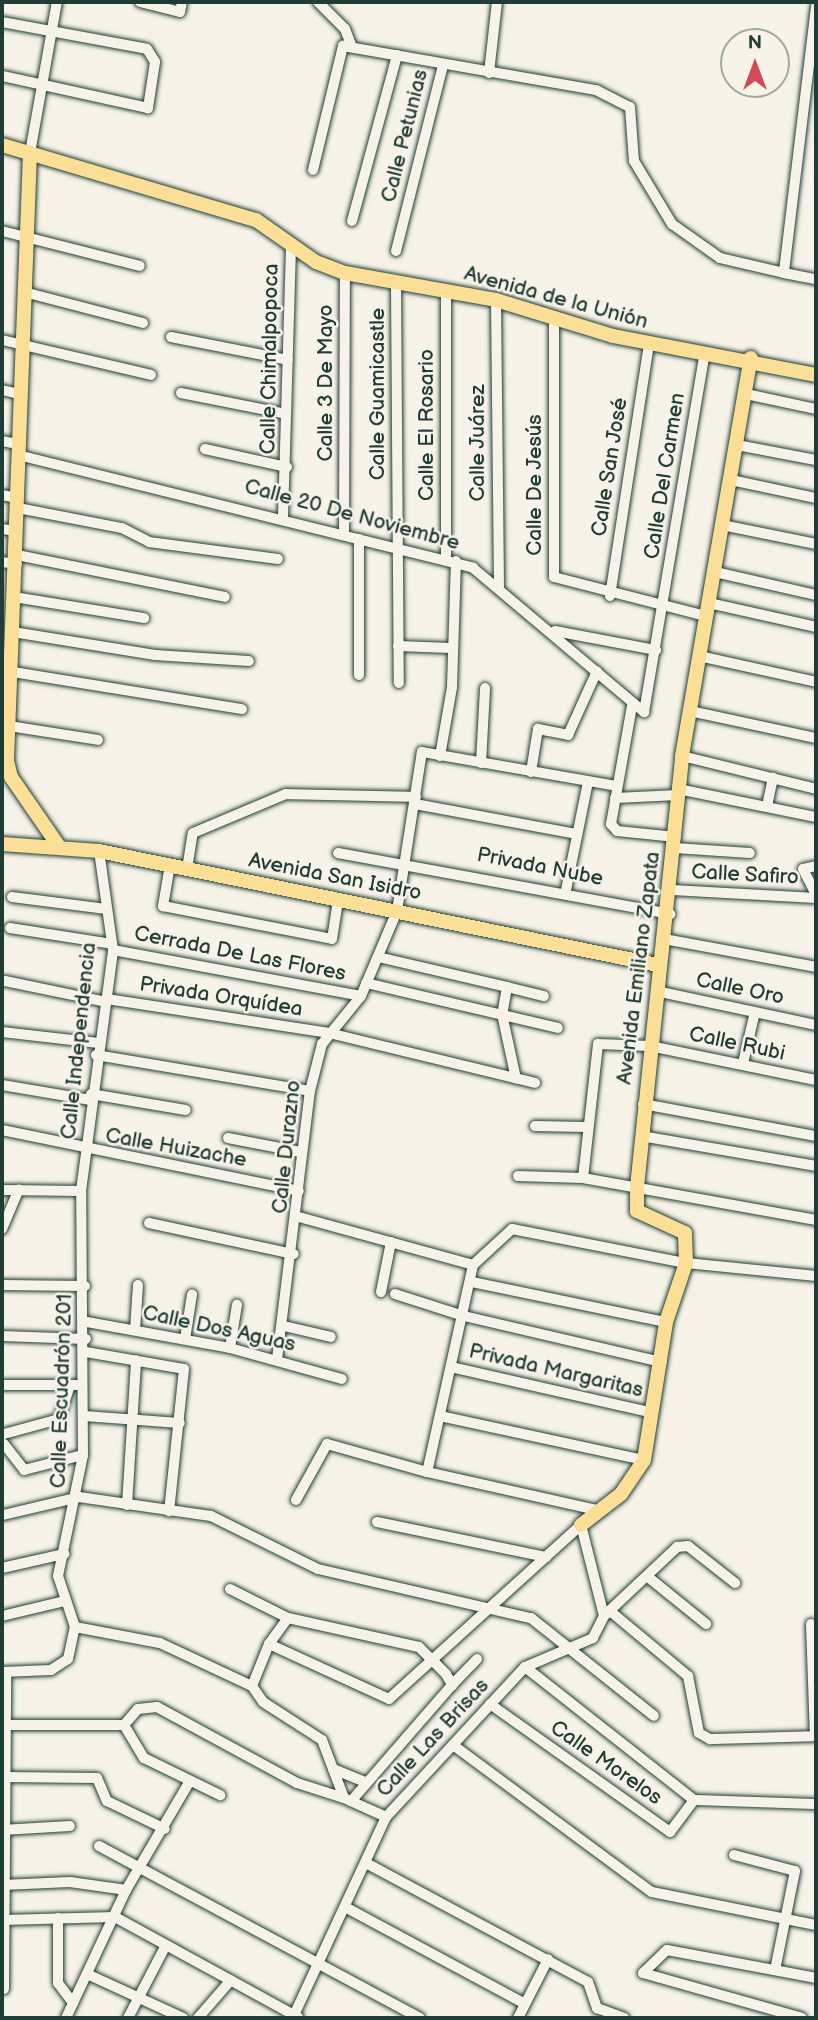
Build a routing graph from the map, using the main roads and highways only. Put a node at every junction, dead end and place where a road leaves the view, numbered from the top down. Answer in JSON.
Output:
{"nodes":[{"id":1,"x":2,"y":145,"type":"edge"},
{"id":2,"x":30,"y":153,"type":"junction"},
{"id":3,"x":751,"y":358,"type":"junction"},
{"id":4,"x":816,"y":375,"type":"edge"},
{"id":5,"x":12,"y":561,"type":"edge"},
{"id":6,"x":10,"y":602,"type":"edge"},
{"id":7,"x":9,"y":638,"type":"edge"},
{"id":8,"x":9,"y":666,"type":"edge"},
{"id":9,"x":7,"y":718,"type":"edge"},
{"id":10,"x":4,"y":761,"type":"edge"},
{"id":11,"x":2,"y":844,"type":"edge"},
{"id":12,"x":60,"y":848,"type":"junction"},
{"id":13,"x":658,"y":965,"type":"junction"},
{"id":14,"x":581,"y":1525,"type":"road end"}],
"edges":[{"from":1,"to":2,"type":"main road","name":"Avenida de la Unión"},
{"from":2,"to":3,"type":"main road","name":"Avenida de la Unión"},
{"from":2,"to":5,"type":"main road"},
{"from":3,"to":4,"type":"main road","name":"Avenida de la Unión"},
{"from":3,"to":13,"type":"main road","name":"Avenida Emiliano Zapata"},
{"from":5,"to":6,"type":"main road"},
{"from":6,"to":7,"type":"main road"},
{"from":7,"to":8,"type":"main road"},
{"from":8,"to":9,"type":"main road"},
{"from":9,"to":10,"type":"main road"},
{"from":10,"to":12,"type":"main road"},
{"from":11,"to":12,"type":"main road","name":"Avenida San Isidro"},
{"from":12,"to":13,"type":"main road","name":"Avenida San Isidro"},
{"from":13,"to":14,"type":"main road","name":"Avenida Emiliano Zapata"}]}
